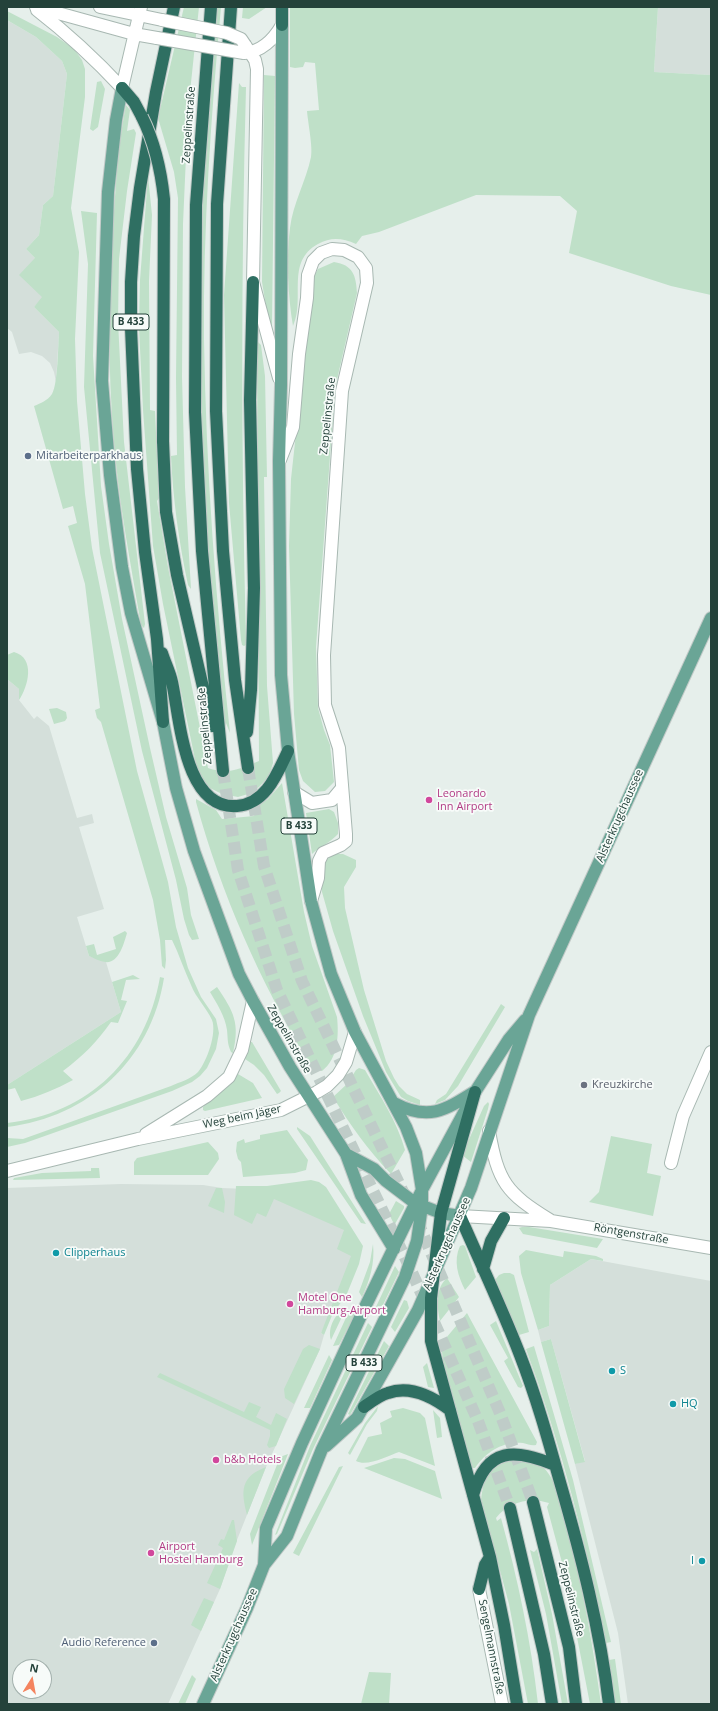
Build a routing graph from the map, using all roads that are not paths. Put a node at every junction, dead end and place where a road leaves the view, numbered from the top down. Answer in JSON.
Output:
{"nodes":[{"id":1,"x":34,"y":7,"type":"edge"},
{"id":2,"x":100,"y":7,"type":"edge"},
{"id":3,"x":174,"y":7,"type":"edge"},
{"id":4,"x":211,"y":7,"type":"edge"},
{"id":5,"x":231,"y":7,"type":"edge"},
{"id":6,"x":282,"y":7,"type":"edge"},
{"id":7,"x":140,"y":12,"type":"edge"},
{"id":8,"x":282,"y":25,"type":"junction"},
{"id":9,"x":134,"y":34,"type":"junction"},
{"id":10,"x":247,"y":50,"type":"junction"},
{"id":11,"x":122,"y":88,"type":"junction"},
{"id":12,"x":253,"y":282,"type":"junction"},
{"id":13,"x":281,"y":385,"type":"junction"},
{"id":14,"x":279,"y":461,"type":"junction"},
{"id":15,"x":711,"y":618,"type":"edge"},
{"id":16,"x":157,"y":639,"type":"junction"},
{"id":17,"x":163,"y":722,"type":"junction"},
{"id":18,"x":288,"y":751,"type":"junction"},
{"id":19,"x":245,"y":753,"type":"junction"},
{"id":20,"x":248,"y":768,"type":"tunnel mouth"},
{"id":21,"x":342,"y":788,"type":"junction"},
{"id":22,"x":294,"y":792,"type":"junction"},
{"id":23,"x":311,"y":901,"type":"junction"},
{"id":24,"x":253,"y":1002,"type":"junction"},
{"id":25,"x":529,"y":1015,"type":"junction"},
{"id":26,"x":355,"y":1032,"type":"junction"},
{"id":27,"x":711,"y":1052,"type":"edge"},
{"id":28,"x":475,"y":1092,"type":"junction"},
{"id":29,"x":308,"y":1097,"type":"junction"},
{"id":30,"x":394,"y":1103,"type":"junction"},
{"id":31,"x":490,"y":1131,"type":"junction"},
{"id":32,"x":138,"y":1139,"type":"junction"},
{"id":33,"x":346,"y":1154,"type":"junction"},
{"id":34,"x":671,"y":1163,"type":"dead end"},
{"id":35,"x":7,"y":1171,"type":"edge"},
{"id":36,"x":422,"y":1190,"type":"junction"},
{"id":37,"x":419,"y":1204,"type":"junction"},
{"id":38,"x":441,"y":1213,"type":"junction"},
{"id":39,"x":460,"y":1216,"type":"junction"},
{"id":40,"x":504,"y":1218,"type":"junction"},
{"id":41,"x":551,"y":1221,"type":"junction"},
{"id":42,"x":711,"y":1248,"type":"edge"},
{"id":43,"x":394,"y":1249,"type":"junction"},
{"id":44,"x":483,"y":1269,"type":"junction"},
{"id":45,"x":434,"y":1272,"type":"junction"},
{"id":46,"x":364,"y":1407,"type":"junction"},
{"id":47,"x":450,"y":1410,"type":"junction"},
{"id":48,"x":322,"y":1449,"type":"junction"},
{"id":49,"x":555,"y":1465,"type":"junction"},
{"id":50,"x":473,"y":1495,"type":"junction"},
{"id":51,"x":533,"y":1502,"type":"tunnel mouth"},
{"id":52,"x":510,"y":1508,"type":"tunnel mouth"},
{"id":53,"x":490,"y":1557,"type":"junction"},
{"id":54,"x":264,"y":1565,"type":"junction"},
{"id":55,"x":479,"y":1589,"type":"joint"},
{"id":56,"x":203,"y":1704,"type":"edge"},
{"id":57,"x":502,"y":1704,"type":"edge"},
{"id":58,"x":516,"y":1704,"type":"edge"},
{"id":59,"x":552,"y":1704,"type":"edge"},
{"id":60,"x":576,"y":1704,"type":"edge"},
{"id":61,"x":609,"y":1704,"type":"edge"}],
"edges":[{"from":1,"to":9,"type":"street"},
{"from":1,"to":11,"type":"street"},
{"from":2,"to":7,"type":"street"},
{"from":3,"to":16,"type":"highway","number":"B 433"},
{"from":4,"to":11,"type":"highway","name":"Zeppelinstraße","bridge":true},
{"from":5,"to":19,"type":"highway"},
{"from":6,"to":8,"type":"highway","number":"B 433"},
{"from":7,"to":9,"type":"street"},
{"from":7,"to":10,"type":"street","bridge":true},
{"from":8,"to":10,"type":"street"},
{"from":8,"to":13,"type":"main road","name":"Zeppelinstraße","number":"B 433"},
{"from":9,"to":10,"type":"street","bridge":true},
{"from":9,"to":11,"type":"street"},
{"from":10,"to":12,"type":"street","name":"Zeppelinstraße"},
{"from":11,"to":17,"type":"main road","name":"Zeppelinstraße"},
{"from":12,"to":13,"type":"street","name":"Zeppelinstraße"},
{"from":12,"to":19,"type":"highway"},
{"from":13,"to":14,"type":"main road","name":"Zeppelinstraße","number":"B 433"},
{"from":14,"to":18,"type":"main road","name":"Zeppelinstraße","number":"B 433"},
{"from":14,"to":21,"type":"street","name":"Zeppelinstraße"},
{"from":15,"to":25,"type":"main road","name":"Alsterkrugchaussee"},
{"from":16,"to":17,"type":"highway","number":"B 433"},
{"from":16,"to":18,"type":"highway"},
{"from":17,"to":24,"type":"main road","name":"Zeppelinstraße","number":"B 433"},
{"from":18,"to":22,"type":"main road","name":"Zeppelinstraße","number":"B 433"},
{"from":19,"to":20,"type":"highway"},
{"from":21,"to":22,"type":"street"},
{"from":21,"to":23,"type":"street","name":"Zeppelinstraße"},
{"from":22,"to":23,"type":"main road","name":"Zeppelinstraße","number":"B 433"},
{"from":23,"to":26,"type":"main road","name":"Zeppelinstraße","number":"B 433"},
{"from":24,"to":29,"type":"main road","name":"Zeppelinstraße","number":"B 433"},
{"from":24,"to":32,"type":"street","name":"Weg beim Jäger"},
{"from":25,"to":28,"type":"main road","name":"Alsterkrugchaussee"},
{"from":25,"to":31,"type":"main road","name":"Alsterkrugchaussee"},
{"from":26,"to":29,"type":"street","name":"Weg beim Jäger"},
{"from":26,"to":30,"type":"main road","name":"Zeppelinstraße","number":"B 433"},
{"from":27,"to":34,"type":"street"},
{"from":28,"to":30,"type":"main road"},
{"from":28,"to":36,"type":"main road","name":"Alsterkrugchaussee"},
{"from":28,"to":38,"type":"highway"},
{"from":29,"to":32,"type":"street","name":"Weg beim Jäger"},
{"from":29,"to":33,"type":"main road","name":"Zeppelinstraße","number":"B 433"},
{"from":30,"to":36,"type":"main road","name":"Zeppelinstraße","number":"B 433"},
{"from":31,"to":39,"type":"main road","name":"Alsterkrugchaussee"},
{"from":31,"to":41,"type":"street","name":"Röntgenstraße"},
{"from":32,"to":35,"type":"street","name":"Weg beim Jäger"},
{"from":33,"to":37,"type":"main road","name":"Zeppelinstraße"},
{"from":33,"to":43,"type":"main road","name":"Zeppelinstraße","number":"B 433"},
{"from":36,"to":37,"type":"main road","name":"Alsterkrugchaussee"},
{"from":37,"to":38,"type":"main road","name":"Zeppelinstraße"},
{"from":37,"to":43,"type":"main road","name":"Alsterkrugchaussee"},
{"from":37,"to":48,"type":"main road","name":"Alsterkrugchaussee","number":"B 433"},
{"from":38,"to":39,"type":"main road","name":"Zeppelinstraße"},
{"from":38,"to":45,"type":"highway"},
{"from":39,"to":40,"type":"street","name":"Röntgenstraße"},
{"from":39,"to":44,"type":"highway"},
{"from":39,"to":45,"type":"main road","name":"Alsterkrugchaussee"},
{"from":40,"to":41,"type":"street","name":"Röntgenstraße"},
{"from":40,"to":44,"type":"highway"},
{"from":41,"to":42,"type":"street","name":"Röntgenstraße"},
{"from":43,"to":54,"type":"main road","name":"Alsterkrugchaussee"},
{"from":44,"to":49,"type":"highway"},
{"from":45,"to":46,"type":"main road","name":"Alsterkrugchaussee"},
{"from":45,"to":47,"type":"highway"},
{"from":46,"to":47,"type":"highway"},
{"from":46,"to":48,"type":"main road","name":"Alsterkrugchaussee"},
{"from":47,"to":50,"type":"highway"},
{"from":48,"to":54,"type":"main road","name":"Alsterkrugchaussee","number":"B 433"},
{"from":49,"to":50,"type":"highway"},
{"from":49,"to":61,"type":"highway"},
{"from":50,"to":53,"type":"highway"},
{"from":51,"to":60,"type":"highway","name":"Zeppelinstraße"},
{"from":52,"to":59,"type":"highway"},
{"from":53,"to":55,"type":"highway"},
{"from":53,"to":58,"type":"highway"},
{"from":54,"to":56,"type":"main road","name":"Alsterkrugchaussee","number":"B 433"},
{"from":55,"to":57,"type":"street","name":"Sengelmannstraße"}]}
